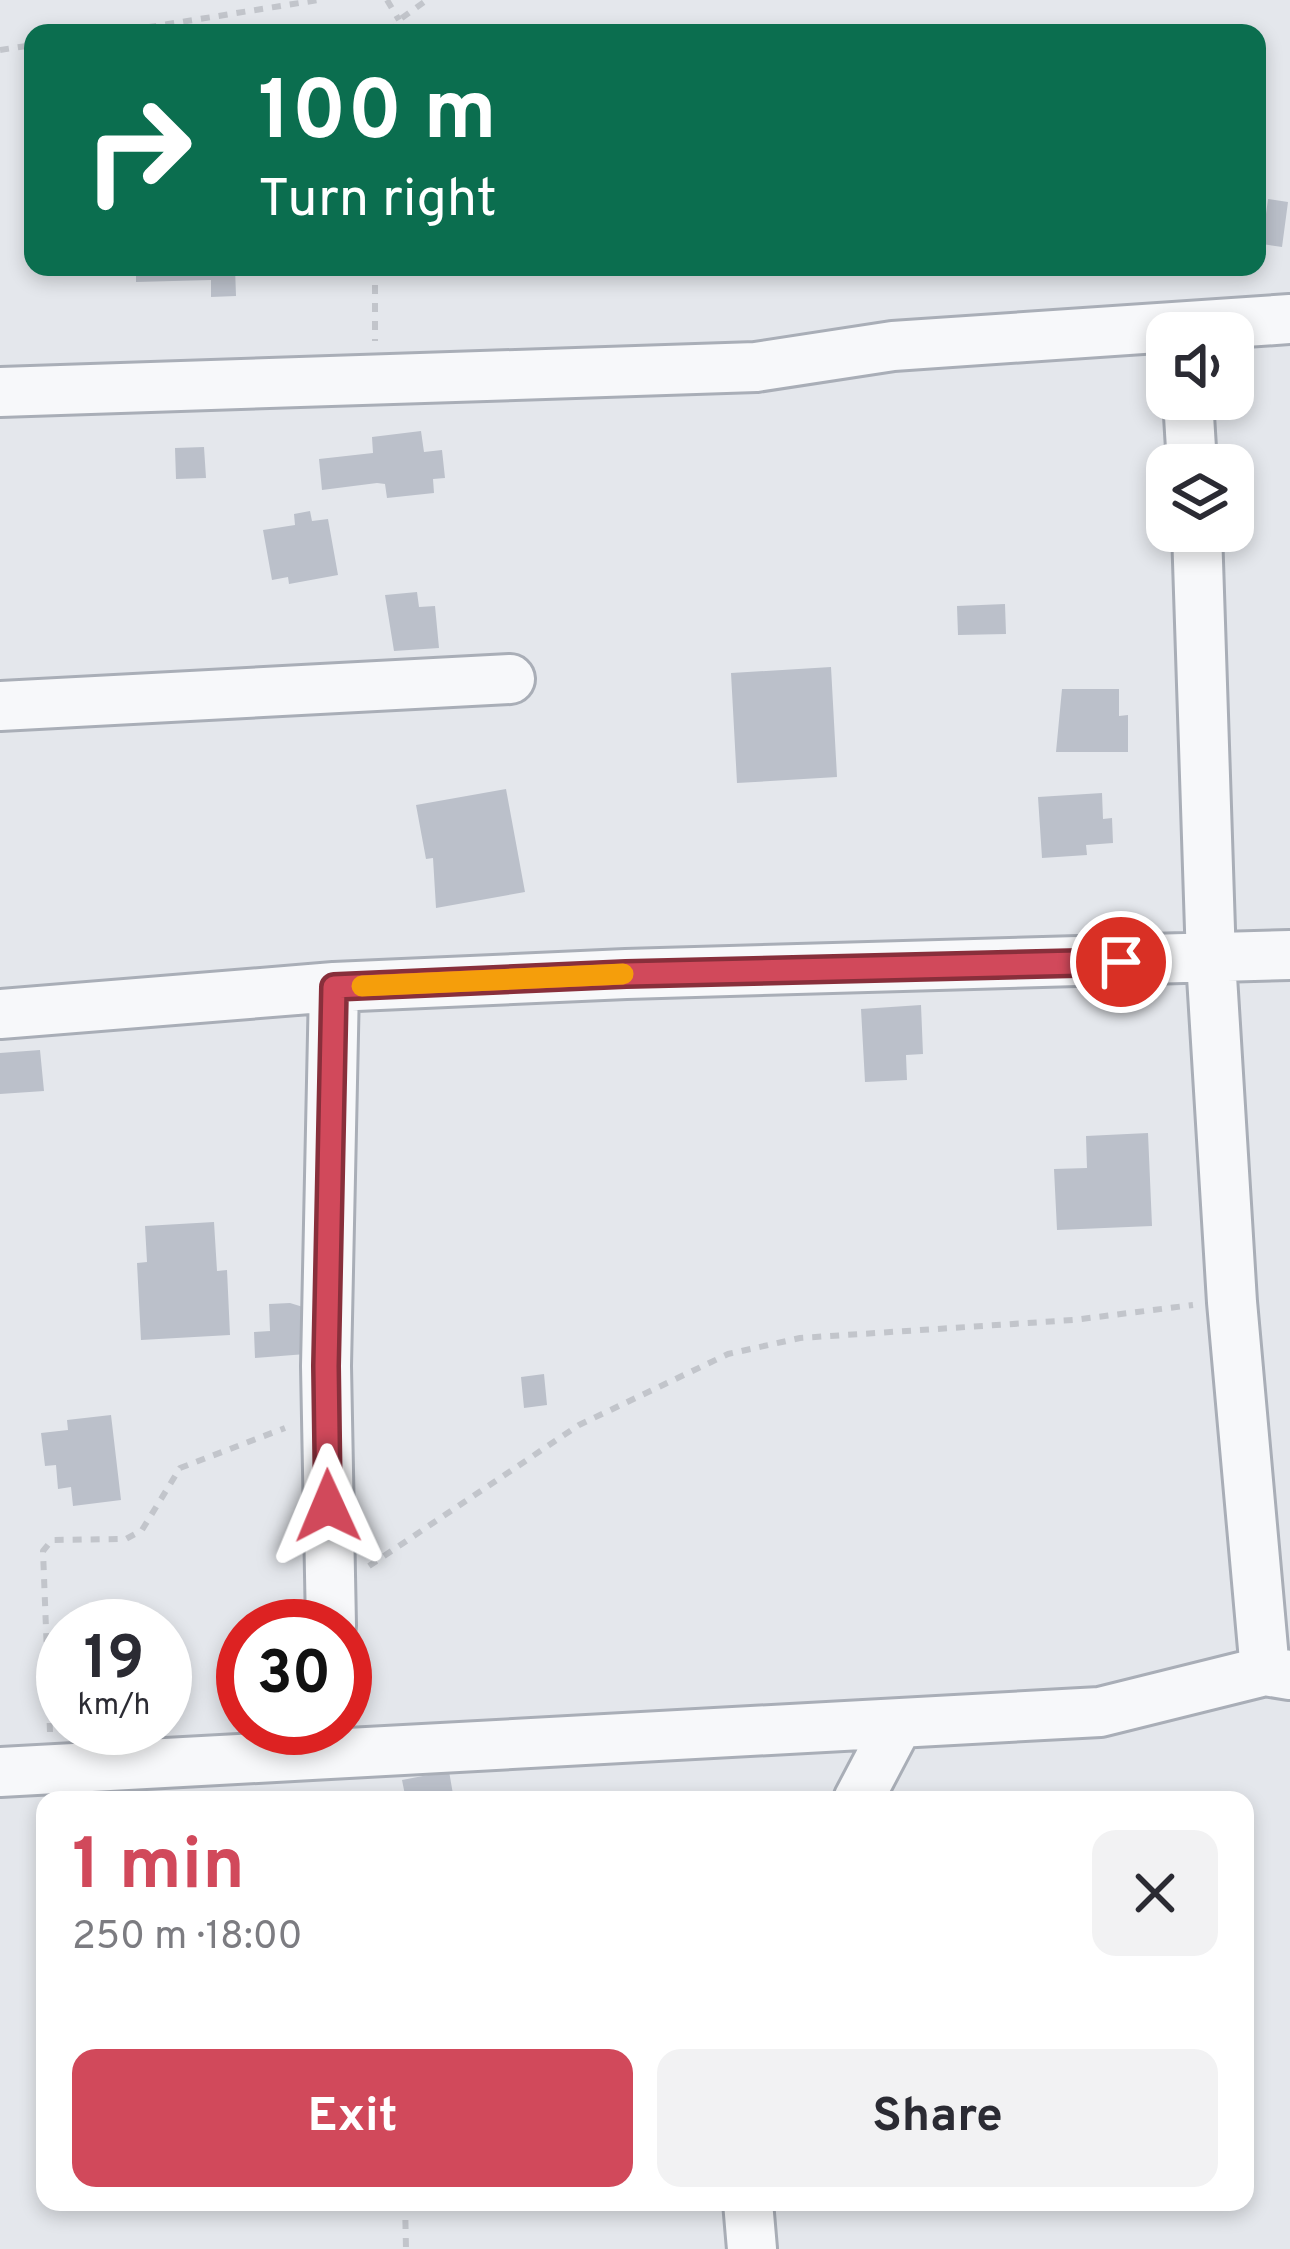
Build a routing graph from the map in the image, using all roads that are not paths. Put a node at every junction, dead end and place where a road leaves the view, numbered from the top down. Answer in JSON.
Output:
{"nodes":[{"id":1,"x":1290,"y":319,"type":"edge"},
{"id":2,"x":1254,"y":323,"type":"edge"},
{"id":3,"x":1146,"y":332,"type":"edge"},
{"id":4,"x":0,"y":392,"type":"edge"},
{"id":5,"x":1198,"y":552,"type":"edge"},
{"id":6,"x":510,"y":679,"type":"dead end"},
{"id":7,"x":0,"y":706,"type":"edge"},
{"id":8,"x":1290,"y":955,"type":"edge"},
{"id":9,"x":1211,"y":960,"type":"junction"},
{"id":10,"x":334,"y":987,"type":"junction"},
{"id":11,"x":0,"y":1014,"type":"edge"},
{"id":12,"x":331,"y":1599,"type":"edge"},
{"id":13,"x":1278,"y":1673,"type":"edge"},
{"id":14,"x":898,"y":1724,"type":"junction"},
{"id":15,"x":372,"y":1740,"type":"edge"},
{"id":16,"x":216,"y":1754,"type":"edge"},
{"id":17,"x":0,"y":1772,"type":"edge"},
{"id":18,"x":863,"y":1791,"type":"edge"},
{"id":19,"x":749,"y":2211,"type":"edge"},
{"id":20,"x":752,"y":2249,"type":"edge"}],
"edges":[{"from":1,"to":2,"type":"street"},
{"from":3,"to":4,"type":"street"},
{"from":5,"to":9,"type":"street"},
{"from":6,"to":7,"type":"street"},
{"from":8,"to":9,"type":"street"},
{"from":9,"to":10,"type":"street"},
{"from":9,"to":13,"type":"street"},
{"from":10,"to":11,"type":"street"},
{"from":10,"to":12,"type":"street"},
{"from":13,"to":14,"type":"street"},
{"from":14,"to":15,"type":"street"},
{"from":14,"to":18,"type":"street"},
{"from":16,"to":17,"type":"street"},
{"from":19,"to":20,"type":"street"}]}
